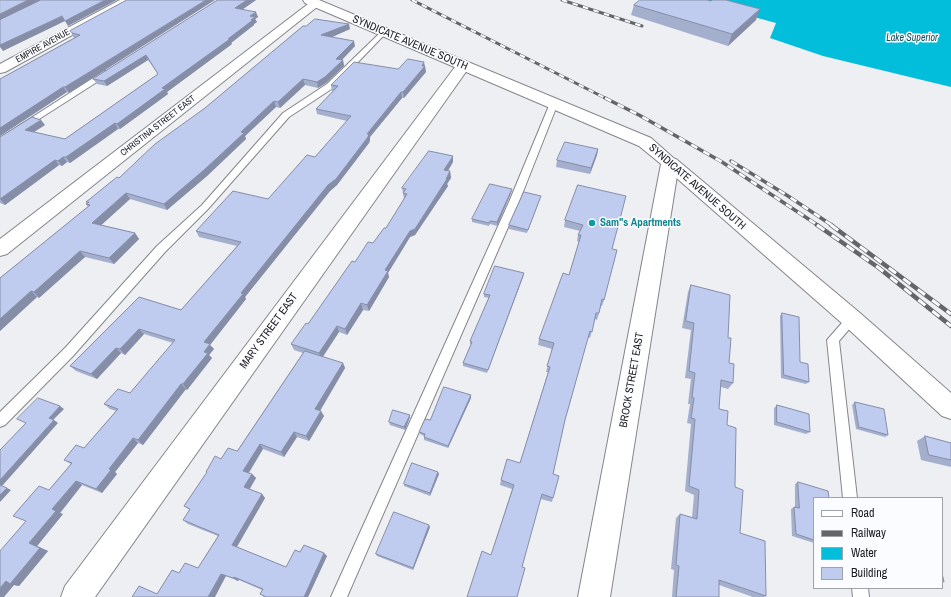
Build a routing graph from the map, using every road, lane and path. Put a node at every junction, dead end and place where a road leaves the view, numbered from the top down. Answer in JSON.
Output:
{"nodes":[{"id":1,"x":128,"y":0,"type":"edge"},
{"id":2,"x":313,"y":1,"type":"edge"},
{"id":3,"x":384,"y":32,"type":"junction"},
{"id":4,"x":4,"y":65,"type":"edge"},
{"id":5,"x":463,"y":66,"type":"junction"},
{"id":6,"x":112,"y":70,"type":"edge"},
{"id":7,"x":554,"y":103,"type":"junction"},
{"id":8,"x":0,"y":142,"type":"edge"},
{"id":9,"x":670,"y":163,"type":"junction"},
{"id":10,"x":0,"y":249,"type":"edge"},
{"id":11,"x":852,"y":319,"type":"junction"},
{"id":12,"x":951,"y":408,"type":"edge"},
{"id":13,"x":0,"y":421,"type":"edge"},
{"id":14,"x":850,"y":497,"type":"edge"},
{"id":15,"x":76,"y":597,"type":"edge"},
{"id":16,"x":339,"y":597,"type":"edge"},
{"id":17,"x":594,"y":597,"type":"edge"}],
"edges":[{"from":1,"to":4,"type":"street","name":"EMPIRE AVENUE"},
{"from":2,"to":3,"type":"street","name":"SYNDICATE AVENUE SOUTH"},
{"from":2,"to":10,"type":"street","name":"CHRISTINA STREET EAST"},
{"from":3,"to":5,"type":"street","name":"SYNDICATE AVENUE SOUTH"},
{"from":3,"to":13,"type":"lane"},
{"from":5,"to":7,"type":"street","name":"SYNDICATE AVENUE SOUTH"},
{"from":5,"to":15,"type":"street","name":"MARY STREET EAST"},
{"from":6,"to":8,"type":"lane"},
{"from":7,"to":9,"type":"street","name":"SYNDICATE AVENUE SOUTH"},
{"from":7,"to":16,"type":"lane"},
{"from":9,"to":11,"type":"street","name":"SYNDICATE AVENUE SOUTH"},
{"from":9,"to":17,"type":"street","name":"BROCK STREET EAST"},
{"from":11,"to":12,"type":"street","name":"SYNDICATE AVENUE SOUTH"},
{"from":11,"to":14,"type":"lane"}]}
